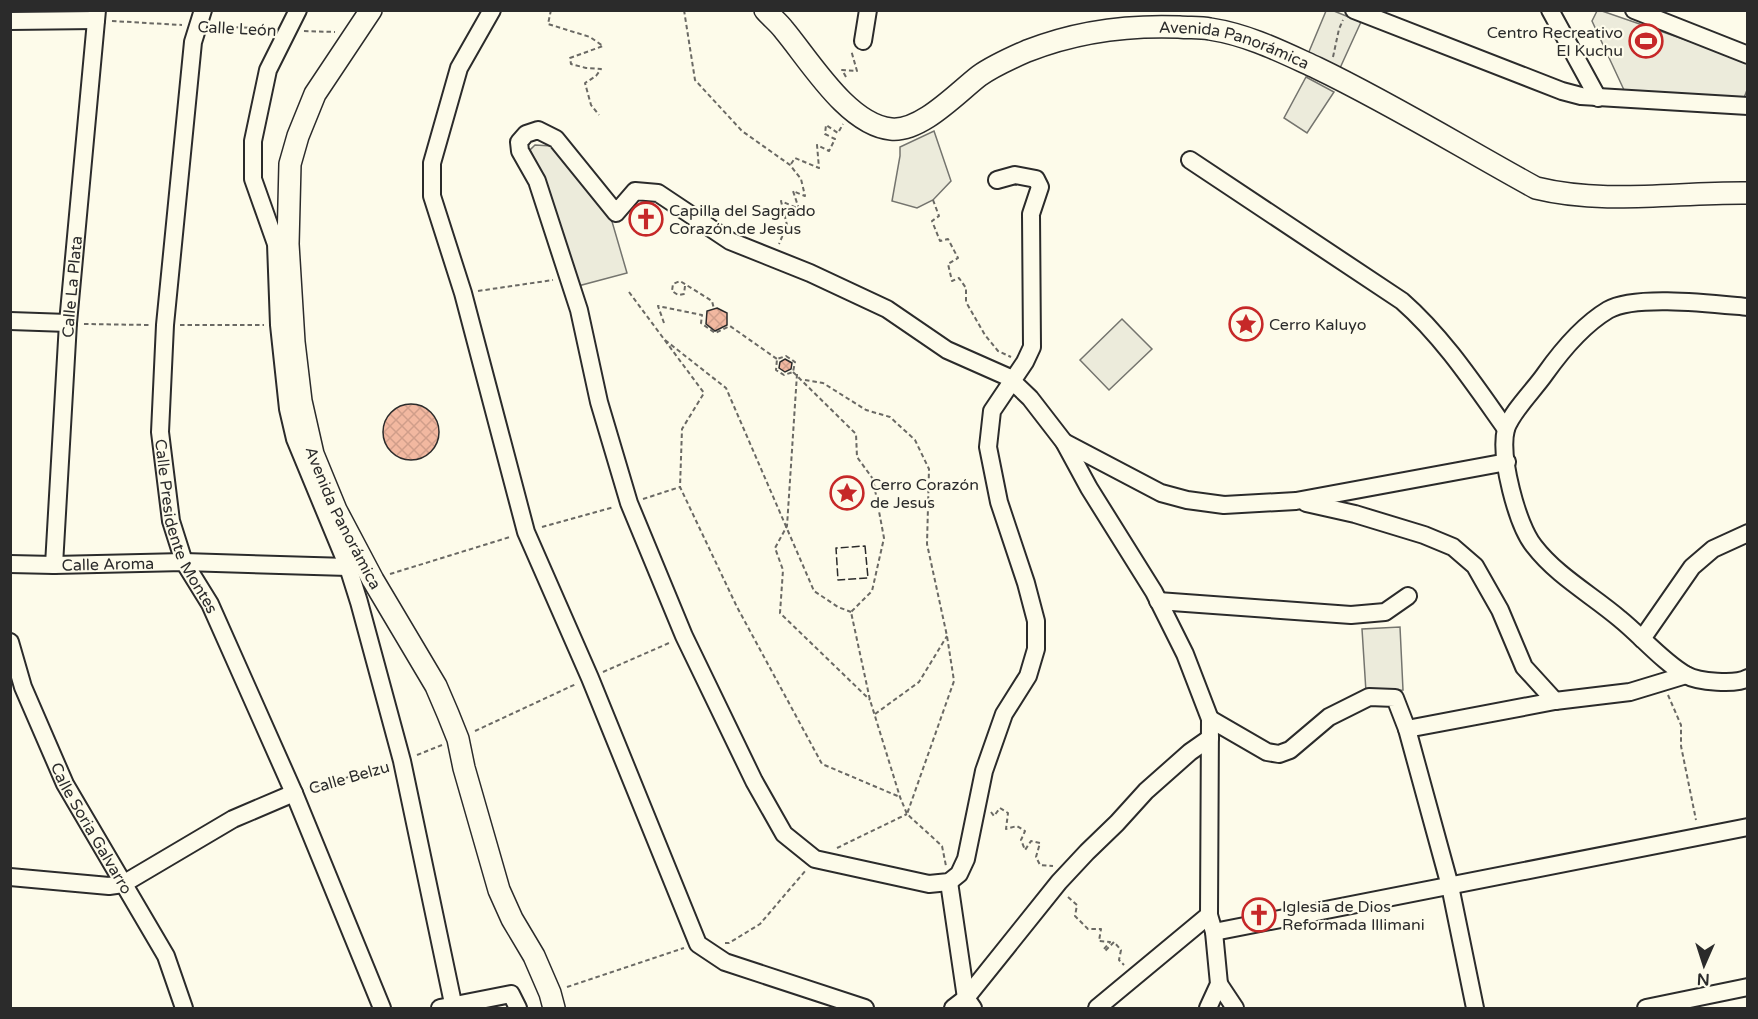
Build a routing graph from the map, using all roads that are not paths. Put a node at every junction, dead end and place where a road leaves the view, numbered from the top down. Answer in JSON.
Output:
{"nodes":[{"id":1,"x":298,"y":10,"type":"edge"},
{"id":2,"x":371,"y":10,"type":"edge"},
{"id":3,"x":492,"y":10,"type":"edge"},
{"id":4,"x":765,"y":10,"type":"edge"},
{"id":5,"x":868,"y":10,"type":"edge"},
{"id":6,"x":1354,"y":10,"type":"edge"},
{"id":7,"x":1550,"y":10,"type":"edge"},
{"id":8,"x":1634,"y":10,"type":"edge"},
{"id":9,"x":97,"y":15,"type":"edge"},
{"id":10,"x":201,"y":18,"type":"edge"},
{"id":11,"x":10,"y":21,"type":"edge"},
{"id":12,"x":863,"y":41,"type":"road end"},
{"id":13,"x":1748,"y":55,"type":"edge"},
{"id":14,"x":1598,"y":98,"type":"junction"},
{"id":15,"x":1748,"y":105,"type":"edge"},
{"id":16,"x":1190,"y":160,"type":"dead end"},
{"id":17,"x":998,"y":180,"type":"dead end"},
{"id":18,"x":1748,"y":193,"type":"edge"},
{"id":19,"x":282,"y":244,"type":"junction"},
{"id":20,"x":1748,"y":307,"type":"edge"},
{"id":21,"x":10,"y":321,"type":"edge"},
{"id":22,"x":68,"y":323,"type":"junction"},
{"id":23,"x":1012,"y":381,"type":"junction"},
{"id":24,"x":1506,"y":429,"type":"junction"},
{"id":25,"x":1064,"y":442,"type":"junction"},
{"id":26,"x":308,"y":456,"type":"junction"},
{"id":27,"x":1507,"y":462,"type":"junction"},
{"id":28,"x":1296,"y":501,"type":"junction"},
{"id":29,"x":1748,"y":533,"type":"edge"},
{"id":30,"x":184,"y":562,"type":"junction"},
{"id":31,"x":10,"y":564,"type":"edge"},
{"id":32,"x":54,"y":565,"type":"junction"},
{"id":33,"x":348,"y":567,"type":"junction"},
{"id":34,"x":1408,"y":596,"type":"dead end"},
{"id":35,"x":1158,"y":601,"type":"junction"},
{"id":36,"x":1642,"y":639,"type":"junction"},
{"id":37,"x":10,"y":642,"type":"edge"},
{"id":38,"x":1686,"y":675,"type":"junction"},
{"id":39,"x":1748,"y":678,"type":"edge"},
{"id":40,"x":1555,"y":700,"type":"junction"},
{"id":41,"x":1210,"y":719,"type":"junction"},
{"id":42,"x":1407,"y":729,"type":"junction"},
{"id":43,"x":1210,"y":738,"type":"junction"},
{"id":44,"x":294,"y":793,"type":"junction"},
{"id":45,"x":1748,"y":827,"type":"edge"},
{"id":46,"x":10,"y":877,"type":"edge"},
{"id":47,"x":949,"y":882,"type":"junction"},
{"id":48,"x":123,"y":884,"type":"junction"},
{"id":49,"x":1450,"y":886,"type":"junction"},
{"id":50,"x":1209,"y":915,"type":"junction"},
{"id":51,"x":1214,"y":932,"type":"junction"},
{"id":52,"x":1219,"y":984,"type":"junction"},
{"id":53,"x":1748,"y":987,"type":"edge"},
{"id":54,"x":515,"y":1001,"type":"edge"},
{"id":55,"x":964,"y":1005,"type":"edge"},
{"id":56,"x":449,"y":1007,"type":"edge"},
{"id":57,"x":184,"y":1008,"type":"edge"},
{"id":58,"x":382,"y":1008,"type":"edge"},
{"id":59,"x":554,"y":1008,"type":"edge"},
{"id":60,"x":865,"y":1008,"type":"edge"},
{"id":61,"x":1097,"y":1008,"type":"edge"},
{"id":62,"x":1208,"y":1008,"type":"edge"},
{"id":63,"x":1235,"y":1008,"type":"edge"},
{"id":64,"x":1475,"y":1008,"type":"edge"},
{"id":65,"x":1646,"y":1008,"type":"edge"}],
"edges":[{"from":1,"to":19,"type":"street"},
{"from":2,"to":19,"type":"main road","name":"Avenida Panorámica"},
{"from":3,"to":60,"type":"street"},
{"from":4,"to":18,"type":"main road","name":"Avenida Panorámica"},
{"from":5,"to":12,"type":"street"},
{"from":6,"to":14,"type":"street"},
{"from":7,"to":14,"type":"street"},
{"from":8,"to":13,"type":"street"},
{"from":9,"to":11,"type":"street"},
{"from":9,"to":22,"type":"street","name":"Calle La Plata"},
{"from":10,"to":30,"type":"street","name":"Calle Presidente Montes"},
{"from":14,"to":15,"type":"street"},
{"from":16,"to":24,"type":"street"},
{"from":17,"to":23,"type":"street"},
{"from":19,"to":26,"type":"main road","name":"Avenida Panorámica"},
{"from":19,"to":26,"type":"street"},
{"from":20,"to":24,"type":"street"},
{"from":21,"to":22,"type":"street"},
{"from":22,"to":32,"type":"street","name":"Calle La Plata"},
{"from":23,"to":25,"type":"street"},
{"from":23,"to":47,"type":"street"},
{"from":23,"to":47,"type":"street"},
{"from":24,"to":27,"type":"street"},
{"from":25,"to":28,"type":"street"},
{"from":25,"to":35,"type":"street"},
{"from":26,"to":33,"type":"street"},
{"from":26,"to":59,"type":"main road","name":"Avenida Panorámica"},
{"from":27,"to":28,"type":"street"},
{"from":27,"to":36,"type":"street"},
{"from":28,"to":40,"type":"street"},
{"from":29,"to":36,"type":"street"},
{"from":30,"to":32,"type":"street","name":"Calle Aroma"},
{"from":30,"to":33,"type":"street","name":"Calle Aroma"},
{"from":30,"to":44,"type":"street","name":"Calle Presidente Montes"},
{"from":31,"to":32,"type":"street","name":"Calle Aroma"},
{"from":33,"to":56,"type":"street"},
{"from":34,"to":35,"type":"street"},
{"from":35,"to":41,"type":"street"},
{"from":36,"to":38,"type":"street"},
{"from":37,"to":48,"type":"street","name":"Calle Soria Galvarro"},
{"from":38,"to":39,"type":"street"},
{"from":38,"to":40,"type":"street"},
{"from":40,"to":42,"type":"street"},
{"from":41,"to":42,"type":"street"},
{"from":41,"to":43,"type":"street"},
{"from":42,"to":49,"type":"street"},
{"from":43,"to":50,"type":"street"},
{"from":43,"to":55,"type":"street"},
{"from":44,"to":48,"type":"street","name":"Calle Belzu"},
{"from":44,"to":58,"type":"street","name":"Calle Presidente Montes"},
{"from":45,"to":49,"type":"street"},
{"from":46,"to":48,"type":"street","name":"Calle Belzu"},
{"from":47,"to":55,"type":"street"},
{"from":48,"to":57,"type":"street","name":"Calle Soria Galvarro"},
{"from":49,"to":51,"type":"street"},
{"from":49,"to":64,"type":"street"},
{"from":50,"to":51,"type":"street"},
{"from":50,"to":61,"type":"street"},
{"from":51,"to":52,"type":"street"},
{"from":52,"to":62,"type":"street"},
{"from":52,"to":63,"type":"street"},
{"from":53,"to":65,"type":"street"},
{"from":54,"to":56,"type":"street"}]}
